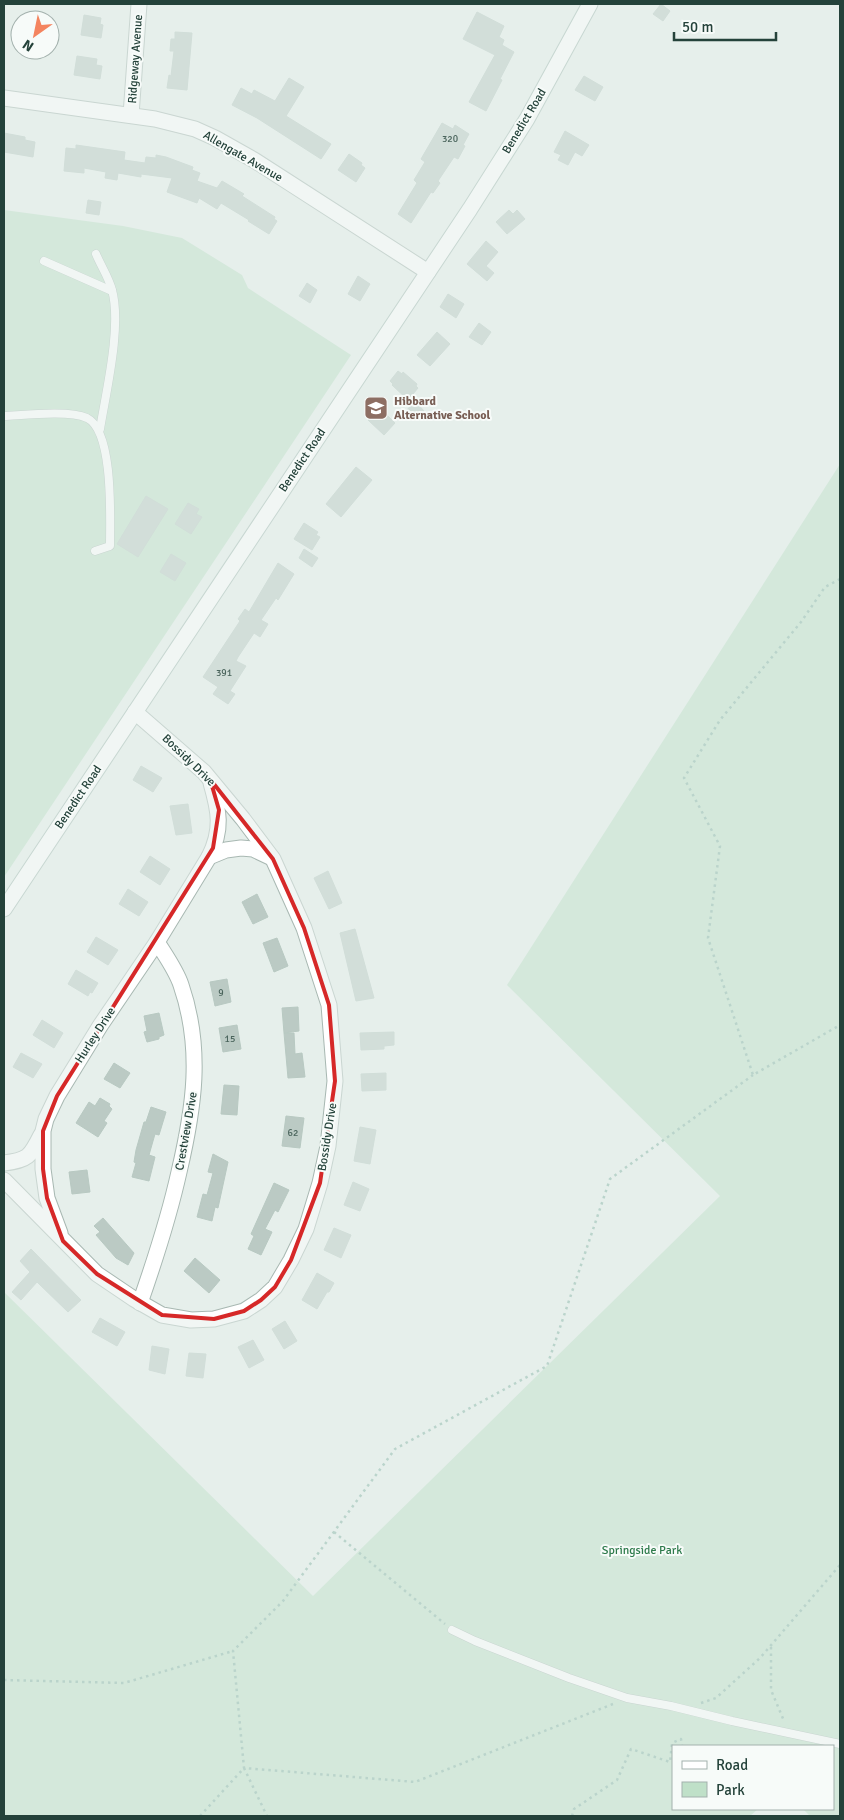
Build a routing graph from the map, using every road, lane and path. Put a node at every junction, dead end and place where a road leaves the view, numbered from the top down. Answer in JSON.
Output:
{"nodes":[{"id":1,"x":139,"y":4,"type":"edge"},
{"id":2,"x":590,"y":4,"type":"edge"},
{"id":3,"x":4,"y":98,"type":"edge"},
{"id":4,"x":131,"y":115,"type":"junction"},
{"id":5,"x":96,"y":254,"type":"dead end"},
{"id":6,"x":44,"y":261,"type":"dead end"},
{"id":7,"x":428,"y":272,"type":"junction"},
{"id":8,"x":112,"y":290,"type":"junction"},
{"id":9,"x":4,"y":416,"type":"edge"},
{"id":10,"x":100,"y":429,"type":"junction"},
{"id":11,"x":95,"y":551,"type":"dead end"},
{"id":12,"x":840,"y":579,"type":"edge"},
{"id":13,"x":135,"y":712,"type":"junction"},
{"id":14,"x":210,"y":779,"type":"junction"},
{"id":15,"x":209,"y":856,"type":"junction"},
{"id":16,"x":273,"y":858,"type":"junction"},
{"id":17,"x":4,"y":909,"type":"edge"},
{"id":18,"x":157,"y":942,"type":"junction"},
{"id":19,"x":840,"y":1025,"type":"edge"},
{"id":20,"x":753,"y":1075,"type":"junction"},
{"id":21,"x":42,"y":1131,"type":"junction"},
{"id":22,"x":4,"y":1163,"type":"edge"},
{"id":23,"x":4,"y":1180,"type":"edge"},
{"id":24,"x":63,"y":1241,"type":"junction"},
{"id":25,"x":140,"y":1303,"type":"junction"},
{"id":26,"x":334,"y":1532,"type":"junction"},
{"id":27,"x":840,"y":1565,"type":"edge"},
{"id":28,"x":452,"y":1630,"type":"joint"},
{"id":29,"x":771,"y":1645,"type":"junction"},
{"id":30,"x":233,"y":1651,"type":"junction"},
{"id":31,"x":4,"y":1680,"type":"edge"},
{"id":32,"x":626,"y":1698,"type":"junction"},
{"id":33,"x":681,"y":1708,"type":"junction"},
{"id":34,"x":789,"y":1732,"type":"junction"},
{"id":35,"x":840,"y":1744,"type":"edge"},
{"id":36,"x":682,"y":1745,"type":"edge"},
{"id":37,"x":244,"y":1768,"type":"junction"},
{"id":38,"x":200,"y":1816,"type":"edge"},
{"id":39,"x":267,"y":1816,"type":"edge"},
{"id":40,"x":572,"y":1816,"type":"edge"}],
"edges":[{"from":1,"to":4,"type":"street","name":"Ridgeway Avenue"},
{"from":2,"to":7,"type":"street","name":"Benedict Road"},
{"from":3,"to":4,"type":"street","name":"Allengate Avenue"},
{"from":4,"to":7,"type":"street","name":"Allengate Avenue"},
{"from":5,"to":8,"type":"lane"},
{"from":6,"to":8,"type":"lane"},
{"from":7,"to":13,"type":"street","name":"Benedict Road"},
{"from":8,"to":10,"type":"lane"},
{"from":9,"to":10,"type":"lane"},
{"from":10,"to":11,"type":"lane"},
{"from":12,"to":20,"type":"path"},
{"from":13,"to":14,"type":"street","name":"Bossidy Drive"},
{"from":13,"to":17,"type":"street","name":"Benedict Road"},
{"from":14,"to":15,"type":"street"},
{"from":14,"to":16,"type":"street","name":"Bossidy Drive"},
{"from":15,"to":16,"type":"street"},
{"from":15,"to":18,"type":"street"},
{"from":16,"to":25,"type":"street","name":"Bossidy Drive"},
{"from":18,"to":21,"type":"street","name":"Hurley Drive"},
{"from":18,"to":25,"type":"street","name":"Crestview Drive"},
{"from":19,"to":20,"type":"path"},
{"from":20,"to":26,"type":"path"},
{"from":21,"to":22,"type":"street","name":"Hurley Drive"},
{"from":21,"to":24,"type":"street","name":"Hurley Drive"},
{"from":23,"to":24,"type":"street","name":"Bossidy Drive"},
{"from":24,"to":25,"type":"street","name":"Bossidy Drive"},
{"from":26,"to":28,"type":"path"},
{"from":26,"to":30,"type":"path"},
{"from":27,"to":29,"type":"path"},
{"from":28,"to":32,"type":"lane"},
{"from":29,"to":33,"type":"path"},
{"from":29,"to":34,"type":"path"},
{"from":30,"to":31,"type":"path"},
{"from":30,"to":37,"type":"path"},
{"from":32,"to":33,"type":"lane"},
{"from":32,"to":37,"type":"path"},
{"from":33,"to":34,"type":"lane"},
{"from":34,"to":35,"type":"lane"},
{"from":36,"to":40,"type":"path"},
{"from":37,"to":38,"type":"path"},
{"from":37,"to":39,"type":"path"}]}
